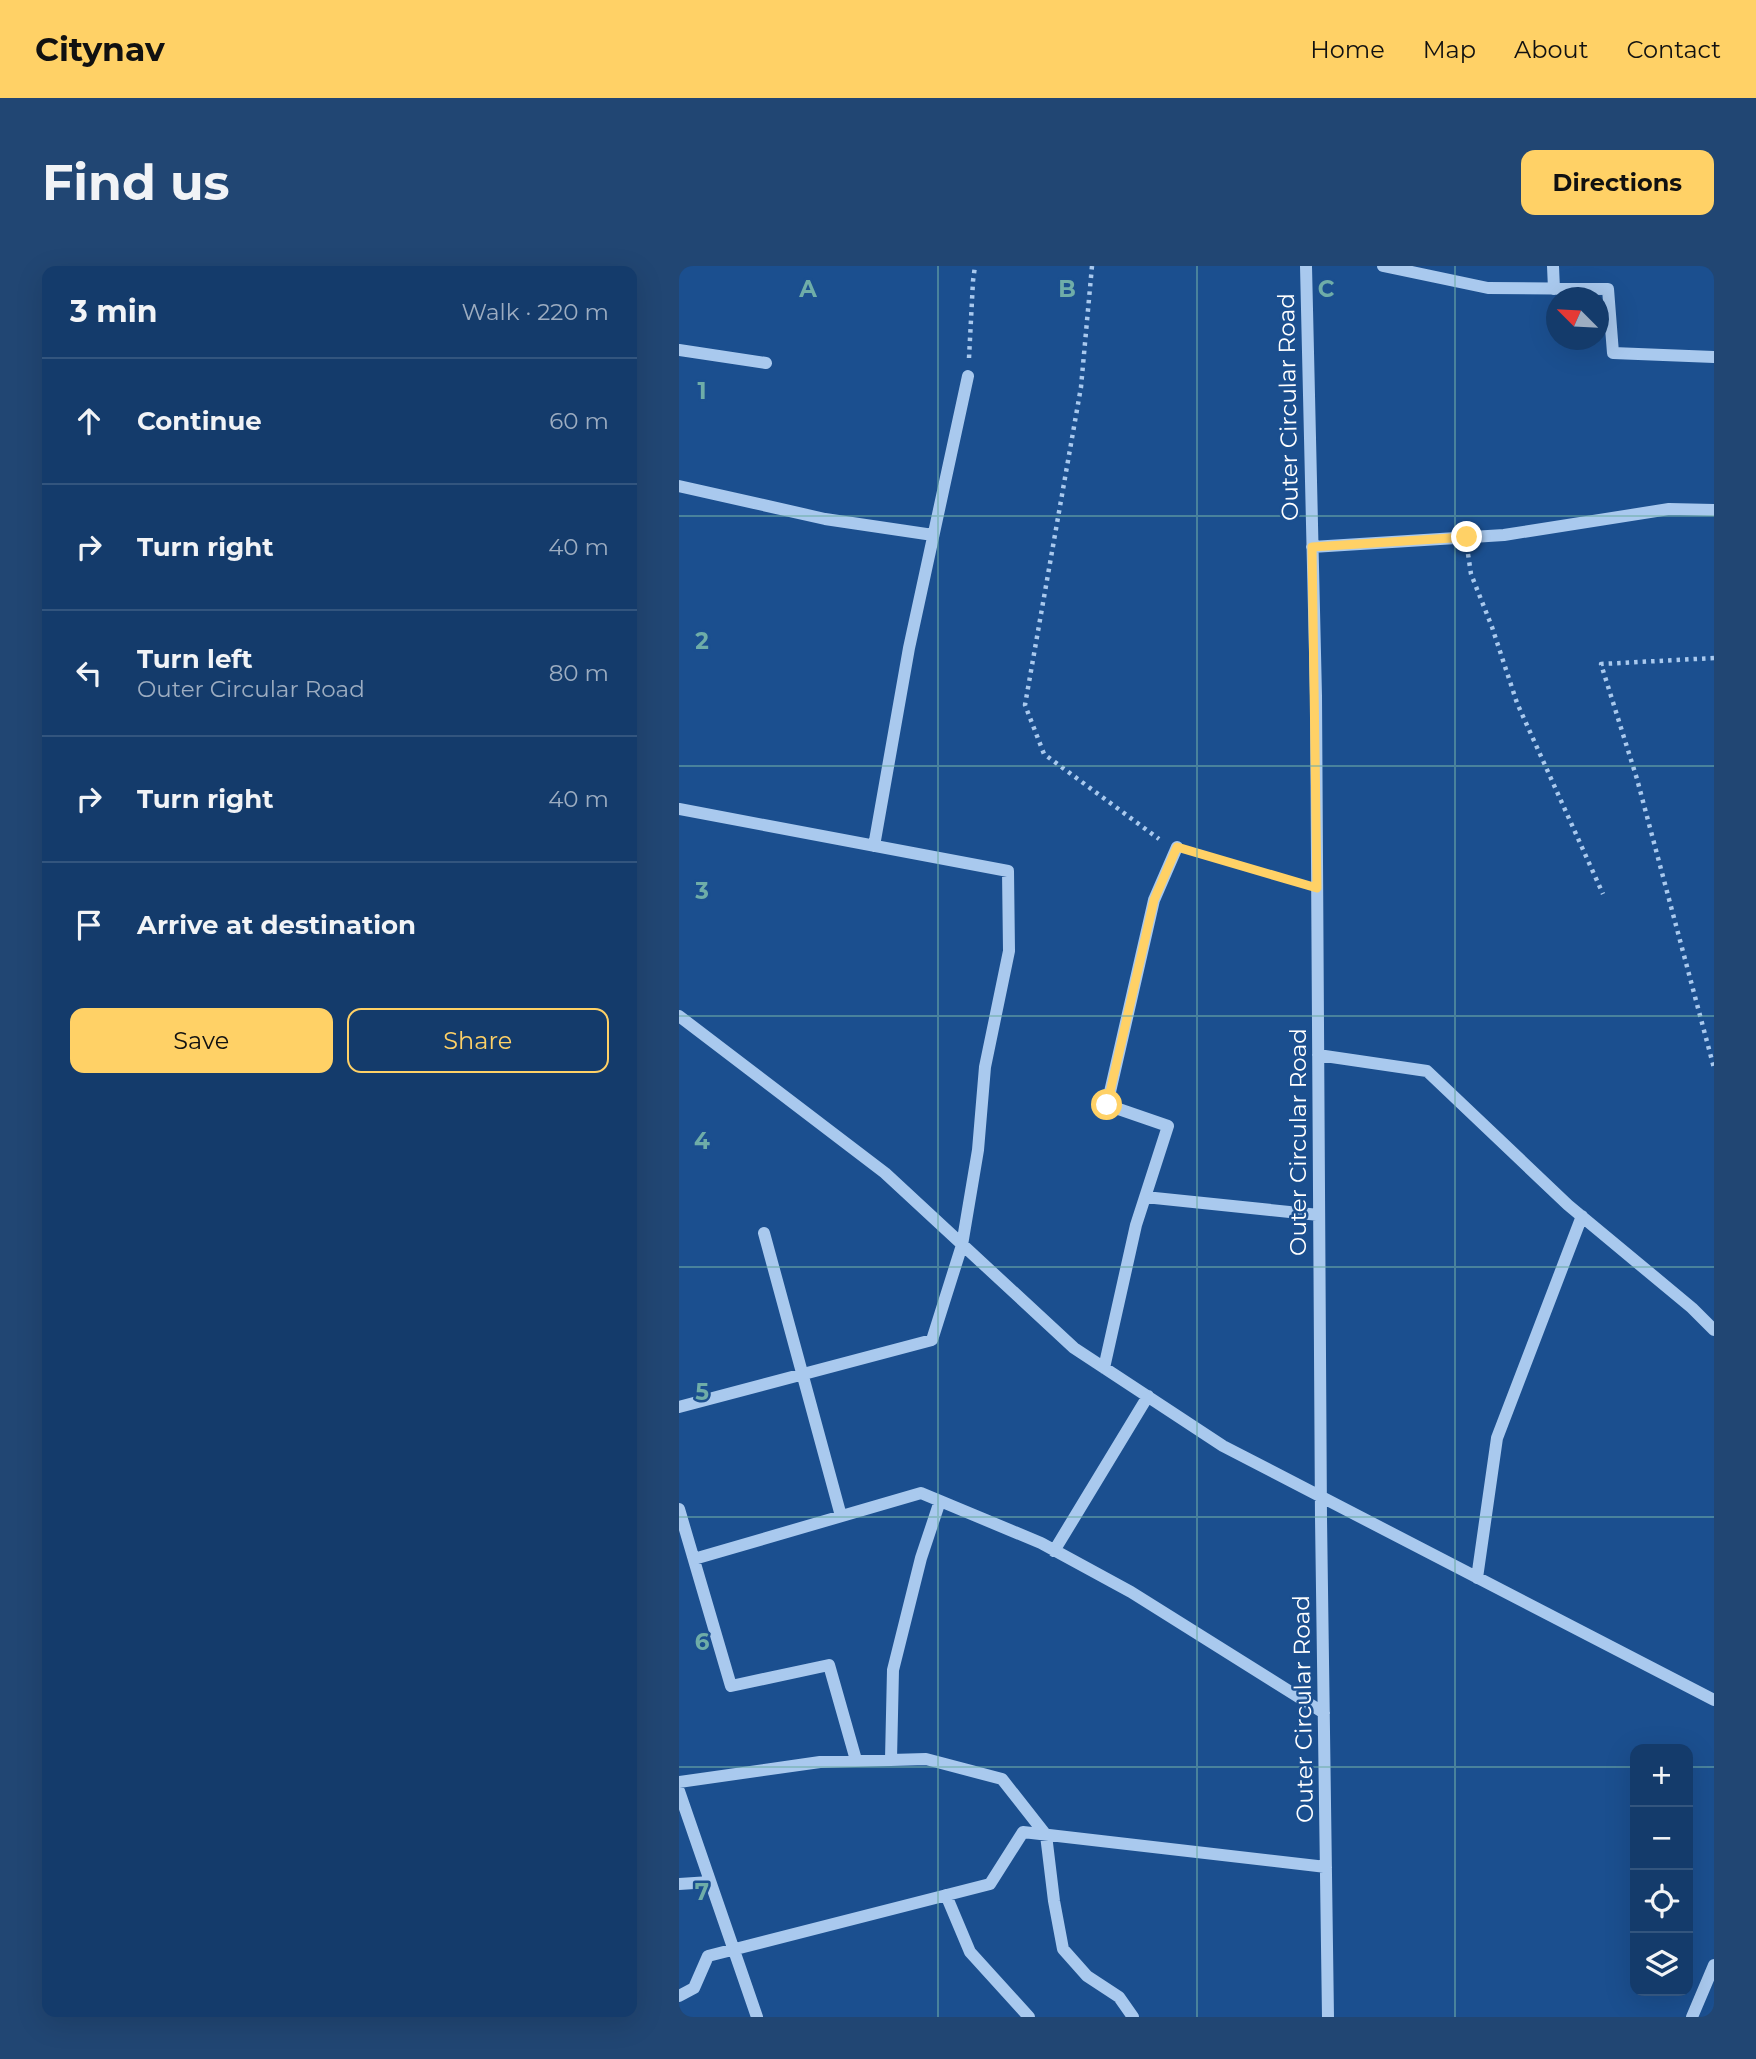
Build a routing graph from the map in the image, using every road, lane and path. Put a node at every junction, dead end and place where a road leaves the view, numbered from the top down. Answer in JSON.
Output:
{"nodes":[{"id":1,"x":975,"y":266,"type":"edge"},
{"id":2,"x":1092,"y":266,"type":"edge"},
{"id":3,"x":1306,"y":266,"type":"edge"},
{"id":4,"x":1383,"y":266,"type":"edge"},
{"id":5,"x":1553,"y":266,"type":"edge"},
{"id":6,"x":1554,"y":287,"type":"edge"},
{"id":7,"x":1546,"y":289,"type":"edge"},
{"id":8,"x":1609,"y":302,"type":"edge"},
{"id":9,"x":679,"y":350,"type":"edge"},
{"id":10,"x":1714,"y":357,"type":"edge"},
{"id":11,"x":766,"y":363,"type":"dead end"},
{"id":12,"x":968,"y":376,"type":"joint"},
{"id":13,"x":679,"y":486,"type":"edge"},
{"id":14,"x":1714,"y":510,"type":"edge"},
{"id":15,"x":933,"y":535,"type":"junction"},
{"id":16,"x":1467,"y":537,"type":"junction"},
{"id":17,"x":1312,"y":547,"type":"junction"},
{"id":18,"x":1714,"y":658,"type":"edge"},
{"id":19,"x":679,"y":809,"type":"edge"},
{"id":20,"x":874,"y":846,"type":"junction"},
{"id":21,"x":1177,"y":847,"type":"junction"},
{"id":22,"x":1317,"y":888,"type":"junction"},
{"id":23,"x":1603,"y":894,"type":"dead end"},
{"id":24,"x":679,"y":1016,"type":"edge"},
{"id":25,"x":1318,"y":1055,"type":"junction"},
{"id":26,"x":1714,"y":1068,"type":"edge"},
{"id":27,"x":1145,"y":1197,"type":"junction"},
{"id":28,"x":1319,"y":1215,"type":"junction"},
{"id":29,"x":1581,"y":1216,"type":"junction"},
{"id":30,"x":764,"y":1233,"type":"dead end"},
{"id":31,"x":962,"y":1245,"type":"junction"},
{"id":32,"x":1714,"y":1330,"type":"edge"},
{"id":33,"x":1104,"y":1367,"type":"junction"},
{"id":34,"x":802,"y":1374,"type":"junction"},
{"id":35,"x":1148,"y":1396,"type":"junction"},
{"id":36,"x":679,"y":1407,"type":"edge"},
{"id":37,"x":1321,"y":1498,"type":"junction"},
{"id":38,"x":940,"y":1501,"type":"junction"},
{"id":39,"x":679,"y":1509,"type":"edge"},
{"id":40,"x":841,"y":1516,"type":"junction"},
{"id":41,"x":1054,"y":1551,"type":"junction"},
{"id":42,"x":694,"y":1559,"type":"junction"},
{"id":43,"x":1477,"y":1578,"type":"junction"},
{"id":44,"x":1714,"y":1700,"type":"edge"},
{"id":45,"x":1324,"y":1713,"type":"junction"},
{"id":46,"x":891,"y":1759,"type":"junction"},
{"id":47,"x":856,"y":1760,"type":"junction"},
{"id":48,"x":679,"y":1782,"type":"edge"},
{"id":49,"x":679,"y":1791,"type":"edge"},
{"id":50,"x":1047,"y":1835,"type":"junction"},
{"id":51,"x":1326,"y":1867,"type":"junction"},
{"id":52,"x":710,"y":1882,"type":"junction"},
{"id":53,"x":679,"y":1884,"type":"edge"},
{"id":54,"x":946,"y":1895,"type":"junction"},
{"id":55,"x":733,"y":1950,"type":"junction"},
{"id":56,"x":1714,"y":1965,"type":"edge"},
{"id":57,"x":679,"y":1996,"type":"edge"},
{"id":58,"x":757,"y":2017,"type":"edge"},
{"id":59,"x":1029,"y":2017,"type":"edge"},
{"id":60,"x":1133,"y":2017,"type":"edge"},
{"id":61,"x":1328,"y":2017,"type":"edge"},
{"id":62,"x":1692,"y":2017,"type":"edge"}],
"edges":[{"from":1,"to":12,"type":"path"},
{"from":2,"to":21,"type":"path"},
{"from":3,"to":17,"type":"street","name":"Outer Circular Road"},
{"from":4,"to":7,"type":"street"},
{"from":5,"to":6,"type":"street"},
{"from":8,"to":10,"type":"street"},
{"from":9,"to":11,"type":"street"},
{"from":12,"to":15,"type":"street"},
{"from":13,"to":15,"type":"street"},
{"from":14,"to":16,"type":"street"},
{"from":15,"to":20,"type":"street"},
{"from":16,"to":17,"type":"street"},
{"from":16,"to":23,"type":"path"},
{"from":17,"to":22,"type":"street","name":"Outer Circular Road"},
{"from":18,"to":26,"type":"path"},
{"from":19,"to":20,"type":"street"},
{"from":20,"to":31,"type":"street"},
{"from":21,"to":22,"type":"path"},
{"from":21,"to":27,"type":"street"},
{"from":22,"to":25,"type":"street","name":"Outer Circular Road"},
{"from":24,"to":31,"type":"street"},
{"from":25,"to":28,"type":"street","name":"Outer Circular Road"},
{"from":25,"to":29,"type":"street"},
{"from":27,"to":28,"type":"street"},
{"from":27,"to":33,"type":"street"},
{"from":28,"to":37,"type":"street","name":"Outer Circular Road"},
{"from":29,"to":32,"type":"street"},
{"from":29,"to":43,"type":"street"},
{"from":30,"to":34,"type":"street"},
{"from":31,"to":33,"type":"street"},
{"from":31,"to":34,"type":"street"},
{"from":33,"to":35,"type":"street"},
{"from":34,"to":36,"type":"street"},
{"from":34,"to":40,"type":"street"},
{"from":35,"to":37,"type":"street"},
{"from":35,"to":41,"type":"street"},
{"from":37,"to":43,"type":"street"},
{"from":37,"to":45,"type":"street","name":"Outer Circular Road"},
{"from":38,"to":40,"type":"street"},
{"from":38,"to":41,"type":"street"},
{"from":38,"to":46,"type":"street"},
{"from":39,"to":42,"type":"street"},
{"from":40,"to":42,"type":"street"},
{"from":41,"to":45,"type":"street"},
{"from":42,"to":47,"type":"street"},
{"from":43,"to":44,"type":"street"},
{"from":45,"to":51,"type":"street","name":"Outer Circular Road"},
{"from":46,"to":47,"type":"street"},
{"from":46,"to":50,"type":"street"},
{"from":47,"to":48,"type":"street"},
{"from":49,"to":52,"type":"street"},
{"from":50,"to":51,"type":"street"},
{"from":50,"to":54,"type":"street"},
{"from":50,"to":60,"type":"street"},
{"from":51,"to":61,"type":"street","name":"Outer Circular Road"},
{"from":52,"to":53,"type":"street"},
{"from":52,"to":55,"type":"street"},
{"from":54,"to":55,"type":"street"},
{"from":54,"to":59,"type":"street"},
{"from":55,"to":57,"type":"street"},
{"from":55,"to":58,"type":"street"},
{"from":56,"to":62,"type":"street"}]}
